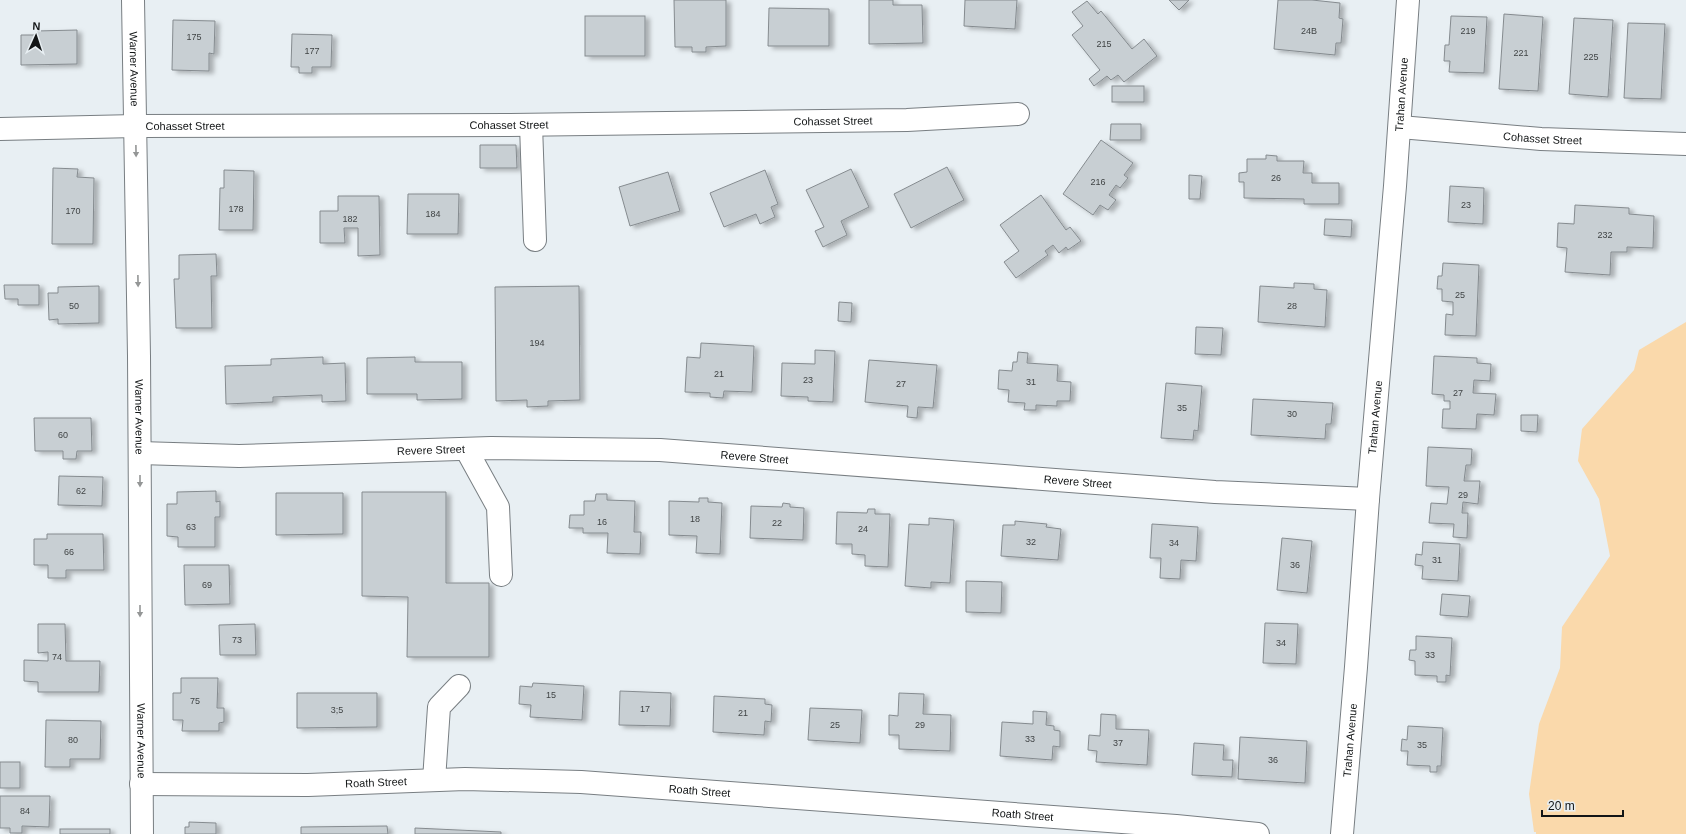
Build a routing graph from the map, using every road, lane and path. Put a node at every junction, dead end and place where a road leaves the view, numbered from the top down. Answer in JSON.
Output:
{"nodes":[{"id":1,"x":133,"y":0,"type":"edge"},
{"id":2,"x":1408,"y":0,"type":"edge"},
{"id":3,"x":1018,"y":114,"type":"dead end"},
{"id":4,"x":531,"y":125,"type":"junction"},
{"id":5,"x":136,"y":126,"type":"junction"},
{"id":6,"x":1400,"y":127,"type":"junction"},
{"id":7,"x":0,"y":129,"type":"edge"},
{"id":8,"x":1686,"y":144,"type":"edge"},
{"id":9,"x":535,"y":240,"type":"dead end"},
{"id":10,"x":466,"y":449,"type":"junction"},
{"id":11,"x":140,"y":453,"type":"junction"},
{"id":12,"x":1368,"y":499,"type":"junction"},
{"id":13,"x":501,"y":575,"type":"dead end"},
{"id":14,"x":459,"y":686,"type":"dead end"},
{"id":15,"x":434,"y":780,"type":"junction"},
{"id":16,"x":141,"y":784,"type":"junction"},
{"id":17,"x":142,"y":834,"type":"edge"},
{"id":18,"x":1258,"y":834,"type":"edge"},
{"id":19,"x":1342,"y":834,"type":"edge"}],
"edges":[{"from":1,"to":5,"type":"street","name":"Warner Avenue"},
{"from":2,"to":6,"type":"street","name":"Trahan Avenue"},
{"from":3,"to":4,"type":"street","name":"Cohasset Street"},
{"from":4,"to":5,"type":"street","name":"Cohasset Street"},
{"from":4,"to":9,"type":"street"},
{"from":5,"to":7,"type":"street","name":"Cohasset Street"},
{"from":5,"to":11,"type":"street","name":"Warner Avenue","one_way":true},
{"from":6,"to":8,"type":"street","name":"Cohasset Street"},
{"from":6,"to":12,"type":"street","name":"Trahan Avenue"},
{"from":10,"to":11,"type":"street","name":"Revere Street"},
{"from":10,"to":12,"type":"street","name":"Revere Street"},
{"from":10,"to":13,"type":"street"},
{"from":11,"to":16,"type":"street","name":"Warner Avenue","one_way":true},
{"from":12,"to":19,"type":"street","name":"Trahan Avenue"},
{"from":14,"to":15,"type":"street"},
{"from":15,"to":16,"type":"street","name":"Roath Street"},
{"from":15,"to":18,"type":"street","name":"Roath Street"},
{"from":16,"to":17,"type":"street","name":"Warner Avenue"}]}
